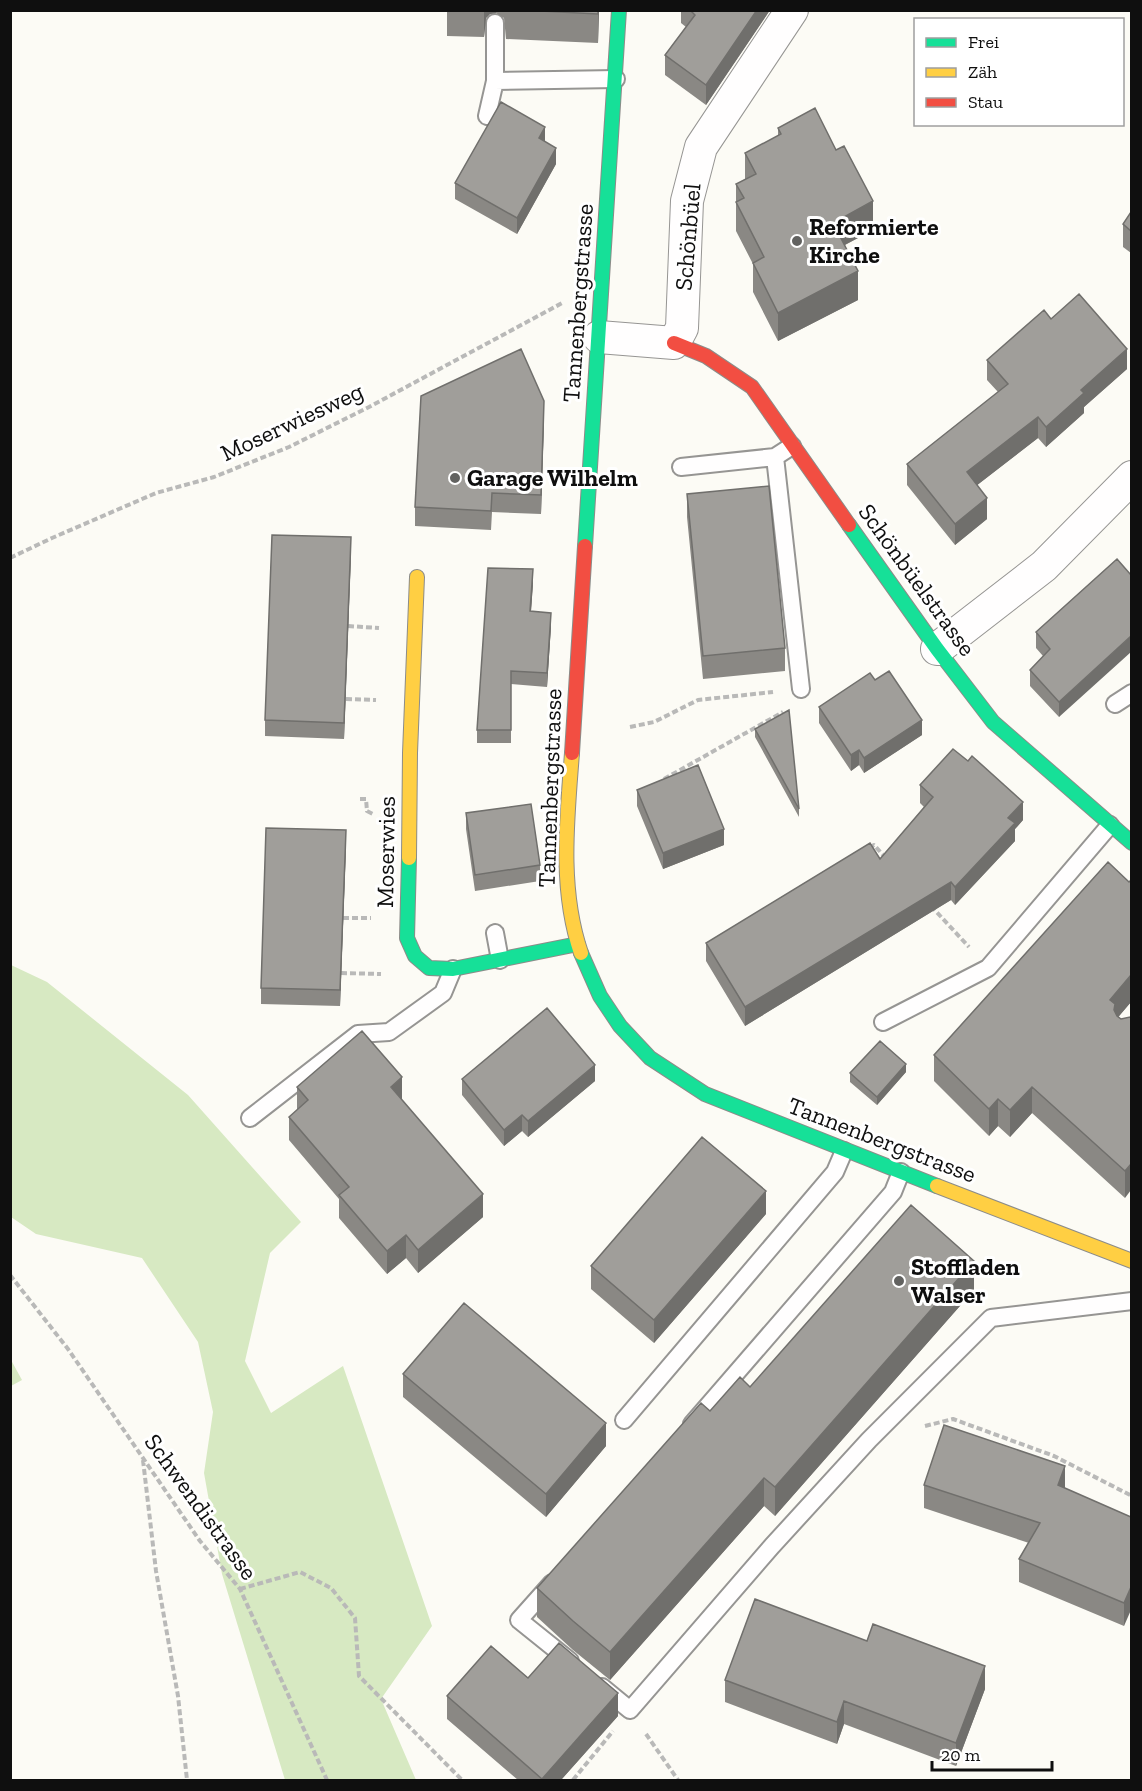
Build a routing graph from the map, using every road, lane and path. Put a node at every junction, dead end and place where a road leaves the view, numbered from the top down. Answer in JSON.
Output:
{"nodes":[{"id":1,"x":620,"y":10,"type":"edge"},
{"id":2,"x":792,"y":10,"type":"edge"},
{"id":3,"x":495,"y":23,"type":"dead end"},
{"id":4,"x":616,"y":79,"type":"junction"},
{"id":5,"x":495,"y":81,"type":"junction"},
{"id":6,"x":487,"y":116,"type":"dead end"},
{"id":7,"x":568,"y":300,"type":"dead end"},
{"id":8,"x":599,"y":337,"type":"junction"},
{"id":9,"x":674,"y":343,"type":"junction"},
{"id":10,"x":792,"y":446,"type":"junction"},
{"id":11,"x":775,"y":457,"type":"junction"},
{"id":12,"x":681,"y":467,"type":"dead end"},
{"id":13,"x":1131,"y":477,"type":"edge"},
{"id":14,"x":10,"y":558,"type":"edge"},
{"id":15,"x":417,"y":577,"type":"dead end"},
{"id":16,"x":348,"y":626,"type":"edge"},
{"id":17,"x":375,"y":627,"type":"dead end"},
{"id":18,"x":937,"y":649,"type":"junction"},
{"id":19,"x":801,"y":689,"type":"junction"},
{"id":20,"x":1131,"y":693,"type":"edge"},
{"id":21,"x":345,"y":699,"type":"edge"},
{"id":22,"x":372,"y":699,"type":"dead end"},
{"id":23,"x":1115,"y":704,"type":"dead end"},
{"id":24,"x":630,"y":727,"type":"dead end"},
{"id":25,"x":663,"y":780,"type":"edge"},
{"id":26,"x":1110,"y":825,"type":"junction"},
{"id":27,"x":1131,"y":843,"type":"edge"},
{"id":28,"x":865,"y":852,"type":"edge"},
{"id":29,"x":890,"y":862,"type":"edge"},
{"id":30,"x":923,"y":897,"type":"edge"},
{"id":31,"x":343,"y":918,"type":"edge"},
{"id":32,"x":364,"y":918,"type":"dead end"},
{"id":33,"x":495,"y":933,"type":"dead end"},
{"id":34,"x":578,"y":944,"type":"junction"},
{"id":35,"x":500,"y":960,"type":"junction"},
{"id":36,"x":988,"y":968,"type":"junction"},
{"id":37,"x":453,"y":969,"type":"junction"},
{"id":38,"x":341,"y":973,"type":"edge"},
{"id":39,"x":360,"y":974,"type":"dead end"},
{"id":40,"x":883,"y":1022,"type":"dead end"},
{"id":41,"x":250,"y":1118,"type":"dead end"},
{"id":42,"x":844,"y":1151,"type":"junction"},
{"id":43,"x":902,"y":1172,"type":"junction"},
{"id":44,"x":1131,"y":1261,"type":"edge"},
{"id":45,"x":10,"y":1275,"type":"edge"},
{"id":46,"x":1131,"y":1301,"type":"edge"},
{"id":47,"x":953,"y":1419,"type":"dead end"},
{"id":48,"x":624,"y":1420,"type":"dead end"},
{"id":49,"x":683,"y":1434,"type":"edge"},
{"id":50,"x":143,"y":1460,"type":"junction"},
{"id":51,"x":1131,"y":1496,"type":"edge"},
{"id":52,"x":566,"y":1567,"type":"edge"},
{"id":53,"x":240,"y":1589,"type":"junction"},
{"id":54,"x":630,"y":1710,"type":"junction"},
{"id":55,"x":187,"y":1780,"type":"edge"},
{"id":56,"x":327,"y":1780,"type":"edge"},
{"id":57,"x":462,"y":1780,"type":"edge"},
{"id":58,"x":573,"y":1780,"type":"edge"},
{"id":59,"x":678,"y":1780,"type":"edge"}],
"edges":[{"from":1,"to":4,"type":"street","name":"Tannenbergstrasse"},
{"from":2,"to":9,"type":"street","name":"Schönbüel"},
{"from":3,"to":5,"type":"lane"},
{"from":4,"to":5,"type":"lane"},
{"from":4,"to":8,"type":"street","name":"Tannenbergstrasse"},
{"from":5,"to":6,"type":"lane"},
{"from":7,"to":14,"type":"path","name":"Moserwiesweg"},
{"from":8,"to":9,"type":"street"},
{"from":8,"to":34,"type":"street","name":"Tannenbergstrasse"},
{"from":9,"to":10,"type":"street","name":"Schönbüelstrasse"},
{"from":10,"to":11,"type":"lane"},
{"from":10,"to":18,"type":"street","name":"Schönbüelstrasse"},
{"from":11,"to":12,"type":"lane"},
{"from":11,"to":19,"type":"lane"},
{"from":13,"to":18,"type":"street"},
{"from":15,"to":37,"type":"street","name":"Moserwies"},
{"from":16,"to":17,"type":"path"},
{"from":18,"to":26,"type":"street","name":"Schönbüelstrasse"},
{"from":19,"to":24,"type":"path"},
{"from":19,"to":25,"type":"path"},
{"from":20,"to":23,"type":"lane"},
{"from":21,"to":22,"type":"path"},
{"from":26,"to":27,"type":"street","name":"Schönbüelstrasse"},
{"from":26,"to":36,"type":"lane"},
{"from":28,"to":29,"type":"path"},
{"from":30,"to":36,"type":"path"},
{"from":31,"to":32,"type":"path"},
{"from":33,"to":35,"type":"lane"},
{"from":34,"to":35,"type":"street","name":"Moserwies"},
{"from":34,"to":42,"type":"street","name":"Tannenbergstrasse"},
{"from":35,"to":37,"type":"street","name":"Moserwies"},
{"from":36,"to":40,"type":"lane"},
{"from":37,"to":41,"type":"lane"},
{"from":38,"to":39,"type":"path"},
{"from":42,"to":43,"type":"street","name":"Tannenbergstrasse"},
{"from":42,"to":48,"type":"lane"},
{"from":43,"to":44,"type":"street","name":"Tannenbergstrasse"},
{"from":43,"to":49,"type":"lane"},
{"from":45,"to":50,"type":"path","name":"Schwendistrasse"},
{"from":46,"to":54,"type":"lane"},
{"from":47,"to":51,"type":"path"},
{"from":50,"to":53,"type":"path","name":"Schwendistrasse"},
{"from":50,"to":55,"type":"path"},
{"from":52,"to":54,"type":"lane"},
{"from":53,"to":56,"type":"path","name":"Schwendistrasse"},
{"from":53,"to":57,"type":"path"},
{"from":54,"to":58,"type":"path"},
{"from":54,"to":59,"type":"path"}]}
